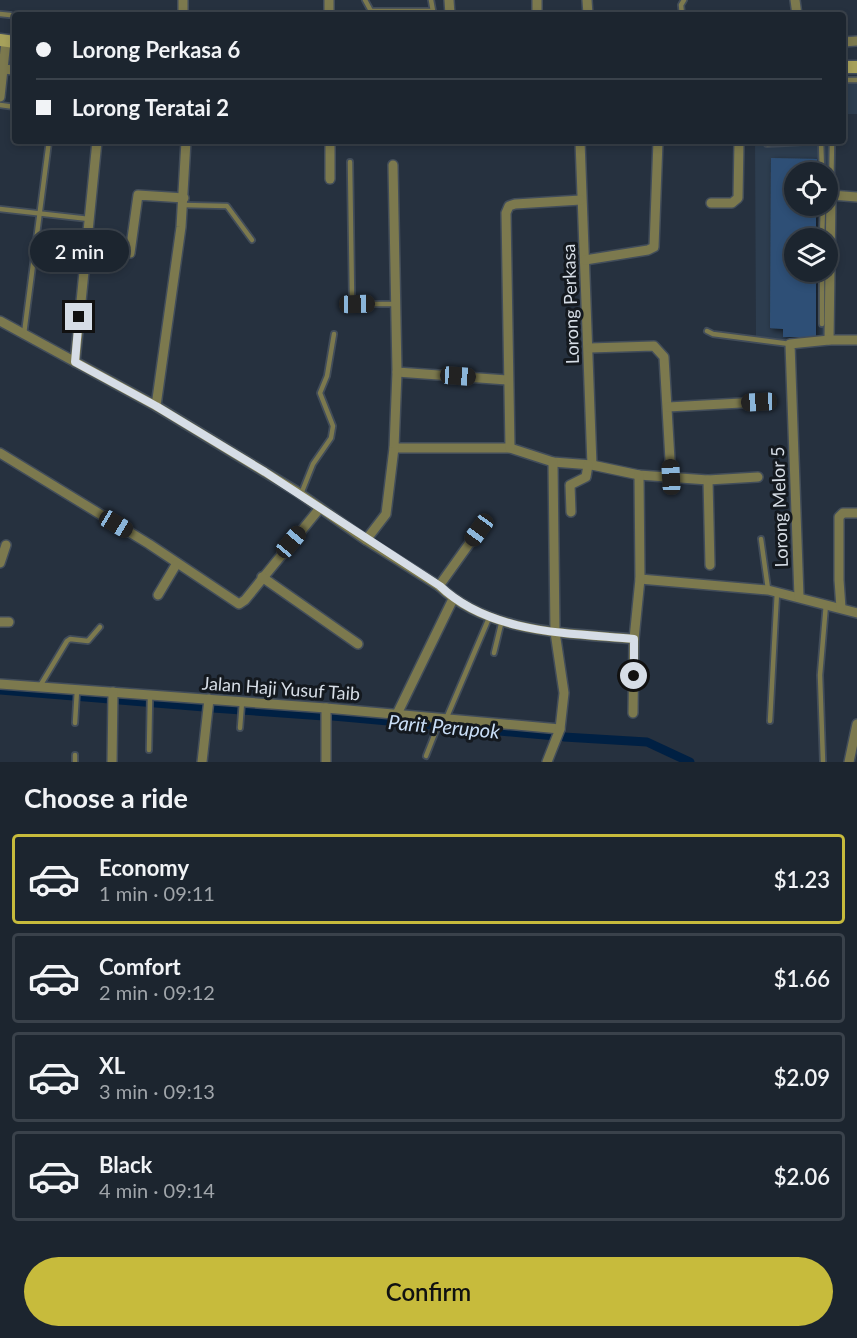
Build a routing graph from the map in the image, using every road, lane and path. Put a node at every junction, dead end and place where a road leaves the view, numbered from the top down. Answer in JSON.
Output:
{"nodes":[{"id":1,"x":365,"y":0,"type":"edge"},
{"id":2,"x":396,"y":12,"type":"edge"},
{"id":3,"x":0,"y":14,"type":"edge"},
{"id":4,"x":10,"y":15,"type":"dead end"},
{"id":5,"x":7,"y":41,"type":"edge"},
{"id":6,"x":2,"y":69,"type":"junction"},
{"id":7,"x":12,"y":70,"type":"edge"},
{"id":8,"x":0,"y":97,"type":"edge"},
{"id":9,"x":49,"y":144,"type":"edge"},
{"id":10,"x":97,"y":144,"type":"edge"},
{"id":11,"x":186,"y":144,"type":"edge"},
{"id":12,"x":330,"y":144,"type":"edge"},
{"id":13,"x":580,"y":144,"type":"edge"},
{"id":14,"x":658,"y":144,"type":"edge"},
{"id":15,"x":740,"y":144,"type":"edge"},
{"id":16,"x":821,"y":144,"type":"edge"},
{"id":17,"x":832,"y":144,"type":"edge"},
{"id":18,"x":350,"y":162,"type":"dead end"},
{"id":19,"x":822,"y":162,"type":"edge"},
{"id":20,"x":831,"y":162,"type":"edge"},
{"id":21,"x":393,"y":165,"type":"dead end"},
{"id":22,"x":330,"y":179,"type":"dead end"},
{"id":23,"x":857,"y":197,"type":"edge"},
{"id":24,"x":838,"y":199,"type":"edge"},
{"id":25,"x":581,"y":200,"type":"junction"},
{"id":26,"x":184,"y":202,"type":"junction"},
{"id":27,"x":711,"y":203,"type":"dead end"},
{"id":28,"x":0,"y":209,"type":"edge"},
{"id":29,"x":39,"y":213,"type":"junction"},
{"id":30,"x":828,"y":216,"type":"edge"},
{"id":31,"x":89,"y":219,"type":"junction"},
{"id":32,"x":252,"y":240,"type":"dead end"},
{"id":33,"x":86,"y":250,"type":"junction"},
{"id":34,"x":585,"y":260,"type":"junction"},
{"id":35,"x":822,"y":282,"type":"edge"},
{"id":36,"x":396,"y":304,"type":"junction"},
{"id":37,"x":0,"y":321,"type":"edge"},
{"id":38,"x":822,"y":324,"type":"dead end"},
{"id":39,"x":707,"y":331,"type":"dead end"},
{"id":40,"x":24,"y":334,"type":"junction"},
{"id":41,"x":334,"y":334,"type":"dead end"},
{"id":42,"x":829,"y":339,"type":"junction"},
{"id":43,"x":857,"y":341,"type":"edge"},
{"id":44,"x":790,"y":344,"type":"junction"},
{"id":45,"x":589,"y":348,"type":"junction"},
{"id":46,"x":75,"y":362,"type":"junction"},
{"id":47,"x":397,"y":372,"type":"junction"},
{"id":48,"x":507,"y":380,"type":"junction"},
{"id":49,"x":759,"y":402,"type":"dead end"},
{"id":50,"x":156,"y":406,"type":"junction"},
{"id":51,"x":668,"y":407,"type":"junction"},
{"id":52,"x":394,"y":448,"type":"junction"},
{"id":53,"x":510,"y":448,"type":"junction"},
{"id":54,"x":0,"y":453,"type":"edge"},
{"id":55,"x":553,"y":462,"type":"junction"},
{"id":56,"x":590,"y":465,"type":"junction"},
{"id":57,"x":639,"y":475,"type":"junction"},
{"id":58,"x":671,"y":477,"type":"junction"},
{"id":59,"x":759,"y":477,"type":"dead end"},
{"id":60,"x":708,"y":480,"type":"junction"},
{"id":61,"x":301,"y":494,"type":"junction"},
{"id":62,"x":320,"y":508,"type":"junction"},
{"id":63,"x":571,"y":512,"type":"dead end"},
{"id":64,"x":857,"y":513,"type":"edge"},
{"id":65,"x":479,"y":530,"type":"dead end"},
{"id":66,"x":760,"y":539,"type":"dead end"},
{"id":67,"x":366,"y":540,"type":"junction"},
{"id":68,"x":6,"y":545,"type":"dead end"},
{"id":69,"x":0,"y":563,"type":"edge"},
{"id":70,"x":177,"y":563,"type":"junction"},
{"id":71,"x":710,"y":565,"type":"dead end"},
{"id":72,"x":262,"y":577,"type":"junction"},
{"id":73,"x":640,"y":579,"type":"junction"},
{"id":74,"x":440,"y":586,"type":"junction"},
{"id":75,"x":773,"y":591,"type":"junction"},
{"id":76,"x":158,"y":595,"type":"dead end"},
{"id":77,"x":799,"y":597,"type":"junction"},
{"id":78,"x":453,"y":599,"type":"junction"},
{"id":79,"x":826,"y":604,"type":"junction"},
{"id":80,"x":842,"y":608,"type":"junction"},
{"id":81,"x":857,"y":612,"type":"edge"},
{"id":82,"x":489,"y":618,"type":"junction"},
{"id":83,"x":502,"y":621,"type":"junction"},
{"id":84,"x":100,"y":627,"type":"dead end"},
{"id":85,"x":555,"y":632,"type":"junction"},
{"id":86,"x":634,"y":639,"type":"junction"},
{"id":87,"x":358,"y":644,"type":"dead end"},
{"id":88,"x":494,"y":653,"type":"dead end"},
{"id":89,"x":0,"y":684,"type":"edge"},
{"id":90,"x":39,"y":687,"type":"junction"},
{"id":91,"x":114,"y":693,"type":"junction"},
{"id":92,"x":77,"y":694,"type":"junction"},
{"id":93,"x":150,"y":699,"type":"junction"},
{"id":94,"x":209,"y":699,"type":"junction"},
{"id":95,"x":241,"y":706,"type":"junction"},
{"id":96,"x":326,"y":708,"type":"junction"},
{"id":97,"x":633,"y":713,"type":"dead end"},
{"id":98,"x":397,"y":714,"type":"junction"},
{"id":99,"x":441,"y":721,"type":"junction"},
{"id":100,"x":770,"y":721,"type":"dead end"},
{"id":101,"x":75,"y":723,"type":"dead end"},
{"id":102,"x":857,"y":724,"type":"edge"},
{"id":103,"x":240,"y":728,"type":"dead end"},
{"id":104,"x":560,"y":729,"type":"junction"},
{"id":105,"x":149,"y":750,"type":"dead end"},
{"id":106,"x":75,"y":755,"type":"dead end"},
{"id":107,"x":426,"y":756,"type":"dead end"},
{"id":108,"x":75,"y":762,"type":"edge"},
{"id":109,"x":112,"y":762,"type":"edge"},
{"id":110,"x":202,"y":762,"type":"edge"},
{"id":111,"x":326,"y":762,"type":"edge"},
{"id":112,"x":547,"y":762,"type":"edge"},
{"id":113,"x":823,"y":762,"type":"edge"},
{"id":114,"x":849,"y":762,"type":"edge"}],
"edges":[{"from":1,"to":2,"type":"lane"},
{"from":3,"to":4,"type":"lane"},
{"from":5,"to":6,"type":"street"},
{"from":6,"to":7,"type":"street"},
{"from":6,"to":8,"type":"street"},
{"from":9,"to":29,"type":"lane"},
{"from":10,"to":31,"type":"street"},
{"from":11,"to":26,"type":"street"},
{"from":12,"to":22,"type":"street"},
{"from":13,"to":25,"type":"street","name":"Lorong Perkasa"},
{"from":14,"to":34,"type":"street"},
{"from":15,"to":27,"type":"street"},
{"from":16,"to":19,"type":"lane"},
{"from":17,"to":20,"type":"lane"},
{"from":18,"to":36,"type":"lane"},
{"from":21,"to":36,"type":"street"},
{"from":23,"to":24,"type":"street"},
{"from":25,"to":34,"type":"street","name":"Lorong Perkasa"},
{"from":25,"to":48,"type":"street"},
{"from":26,"to":32,"type":"lane"},
{"from":26,"to":33,"type":"street"},
{"from":26,"to":50,"type":"street"},
{"from":28,"to":29,"type":"lane"},
{"from":29,"to":31,"type":"lane"},
{"from":29,"to":40,"type":"lane"},
{"from":30,"to":42,"type":"street"},
{"from":31,"to":33,"type":"street"},
{"from":33,"to":46,"type":"street"},
{"from":34,"to":45,"type":"street","name":"Lorong Perkasa"},
{"from":35,"to":38,"type":"lane"},
{"from":36,"to":47,"type":"street"},
{"from":37,"to":40,"type":"street"},
{"from":39,"to":44,"type":"lane"},
{"from":40,"to":46,"type":"street"},
{"from":41,"to":61,"type":"lane"},
{"from":42,"to":43,"type":"street"},
{"from":42,"to":44,"type":"street"},
{"from":44,"to":77,"type":"street","name":"Lorong Melor 5"},
{"from":45,"to":51,"type":"street"},
{"from":45,"to":56,"type":"street","name":"Lorong Perkasa"},
{"from":46,"to":50,"type":"street"},
{"from":47,"to":48,"type":"street"},
{"from":47,"to":52,"type":"street"},
{"from":48,"to":53,"type":"street"},
{"from":49,"to":51,"type":"street"},
{"from":50,"to":61,"type":"street"},
{"from":51,"to":58,"type":"street"},
{"from":52,"to":53,"type":"street"},
{"from":52,"to":67,"type":"street"},
{"from":53,"to":55,"type":"street"},
{"from":54,"to":70,"type":"street"},
{"from":55,"to":56,"type":"street"},
{"from":55,"to":85,"type":"street"},
{"from":56,"to":57,"type":"street"},
{"from":56,"to":63,"type":"street"},
{"from":57,"to":58,"type":"street"},
{"from":57,"to":73,"type":"street"},
{"from":58,"to":60,"type":"street"},
{"from":59,"to":60,"type":"street"},
{"from":60,"to":71,"type":"street"},
{"from":61,"to":62,"type":"street"},
{"from":62,"to":67,"type":"street"},
{"from":62,"to":72,"type":"street"},
{"from":64,"to":80,"type":"street"},
{"from":65,"to":74,"type":"street"},
{"from":66,"to":75,"type":"lane"},
{"from":67,"to":74,"type":"street"},
{"from":68,"to":69,"type":"street"},
{"from":70,"to":72,"type":"street"},
{"from":70,"to":76,"type":"street"},
{"from":72,"to":87,"type":"street"},
{"from":73,"to":75,"type":"street"},
{"from":73,"to":86,"type":"street"},
{"from":74,"to":78,"type":"street"},
{"from":75,"to":77,"type":"street"},
{"from":75,"to":100,"type":"lane"},
{"from":77,"to":79,"type":"street"},
{"from":78,"to":82,"type":"street"},
{"from":78,"to":98,"type":"street"},
{"from":79,"to":80,"type":"street"},
{"from":79,"to":113,"type":"lane"},
{"from":80,"to":81,"type":"street"},
{"from":82,"to":83,"type":"street"},
{"from":82,"to":99,"type":"lane"},
{"from":83,"to":85,"type":"street"},
{"from":83,"to":88,"type":"lane"},
{"from":84,"to":90,"type":"lane"},
{"from":85,"to":86,"type":"street"},
{"from":85,"to":104,"type":"street"},
{"from":86,"to":97,"type":"street"},
{"from":89,"to":90,"type":"street","name":"Jalan Haji Yusuf Taib"},
{"from":90,"to":92,"type":"street","name":"Jalan Haji Yusuf Taib"},
{"from":91,"to":92,"type":"street","name":"Jalan Haji Yusuf Taib"},
{"from":91,"to":93,"type":"street","name":"Jalan Haji Yusuf Taib"},
{"from":91,"to":109,"type":"street"},
{"from":92,"to":101,"type":"lane"},
{"from":93,"to":94,"type":"street","name":"Jalan Haji Yusuf Taib"},
{"from":93,"to":105,"type":"lane"},
{"from":94,"to":95,"type":"street","name":"Jalan Haji Yusuf Taib"},
{"from":94,"to":110,"type":"street"},
{"from":95,"to":96,"type":"street","name":"Jalan Haji Yusuf Taib"},
{"from":95,"to":103,"type":"lane"},
{"from":96,"to":98,"type":"street","name":"Jalan Haji Yusuf Taib"},
{"from":96,"to":111,"type":"street"},
{"from":98,"to":99,"type":"street","name":"Jalan Haji Yusuf Taib"},
{"from":99,"to":104,"type":"street","name":"Jalan Haji Yusuf Taib"},
{"from":99,"to":107,"type":"lane"},
{"from":102,"to":114,"type":"street"},
{"from":104,"to":112,"type":"street"},
{"from":106,"to":108,"type":"lane"}]}
